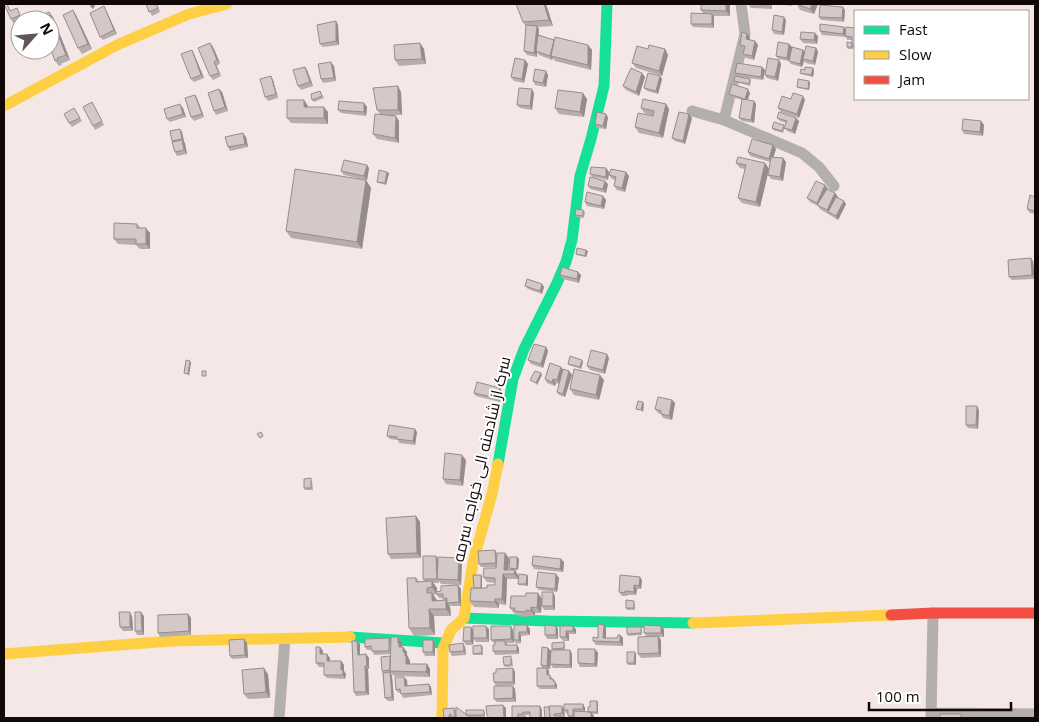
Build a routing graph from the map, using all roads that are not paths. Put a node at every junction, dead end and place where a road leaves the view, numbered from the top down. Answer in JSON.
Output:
{"nodes":[{"id":1,"x":227,"y":4,"type":"edge"},
{"id":2,"x":607,"y":4,"type":"edge"},
{"id":3,"x":741,"y":4,"type":"edge"},
{"id":4,"x":4,"y":106,"type":"edge"},
{"id":5,"x":692,"y":111,"type":"dead end"},
{"id":6,"x":724,"y":120,"type":"junction"},
{"id":7,"x":834,"y":186,"type":"dead end"},
{"id":8,"x":1035,"y":612,"type":"edge"},
{"id":9,"x":933,"y":613,"type":"junction"},
{"id":10,"x":464,"y":618,"type":"junction"},
{"id":11,"x":285,"y":639,"type":"junction"},
{"id":12,"x":445,"y":643,"type":"junction"},
{"id":13,"x":4,"y":654,"type":"edge"},
{"id":14,"x":1035,"y":714,"type":"edge"},
{"id":15,"x":931,"y":716,"type":"edge"},
{"id":16,"x":279,"y":718,"type":"edge"},
{"id":17,"x":442,"y":718,"type":"edge"}],
"edges":[{"from":1,"to":4,"type":"main road"},
{"from":2,"to":10,"type":"main road","name":"سرک از شادمنه الی خواجه سرمه"},
{"from":3,"to":6,"type":"street"},
{"from":5,"to":6,"type":"street"},
{"from":6,"to":7,"type":"street"},
{"from":8,"to":9,"type":"main road"},
{"from":9,"to":10,"type":"main road"},
{"from":9,"to":15,"type":"street"},
{"from":10,"to":12,"type":"main road"},
{"from":11,"to":12,"type":"main road"},
{"from":11,"to":13,"type":"main road"},
{"from":11,"to":16,"type":"street"},
{"from":12,"to":17,"type":"main road"},
{"from":14,"to":15,"type":"street"}]}
